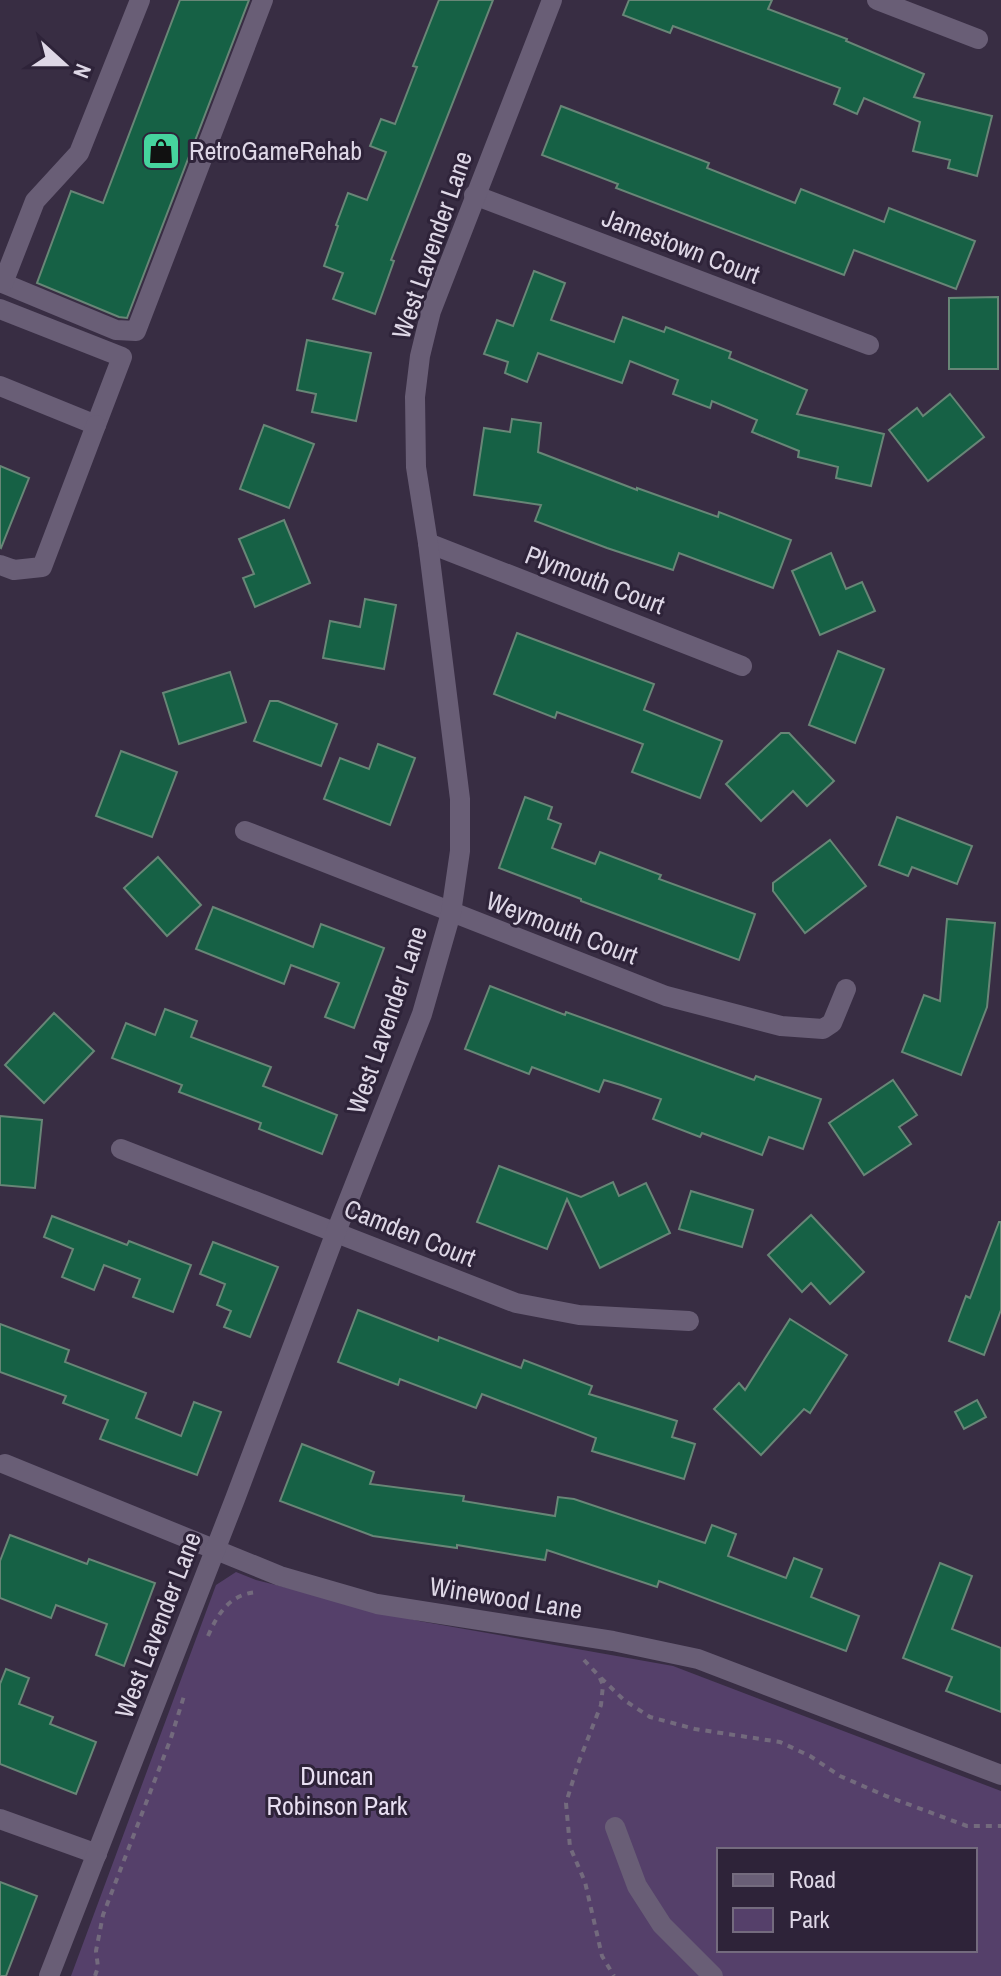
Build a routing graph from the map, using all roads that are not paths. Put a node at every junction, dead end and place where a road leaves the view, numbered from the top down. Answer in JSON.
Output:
{"nodes":[{"id":1,"x":140,"y":0,"type":"edge"},
{"id":2,"x":263,"y":0,"type":"edge"},
{"id":3,"x":552,"y":0,"type":"edge"},
{"id":4,"x":877,"y":0,"type":"edge"},
{"id":5,"x":978,"y":39,"type":"dead end"},
{"id":6,"x":474,"y":195,"type":"junction"},
{"id":7,"x":2,"y":282,"type":"edge"},
{"id":8,"x":0,"y":309,"type":"edge"},
{"id":9,"x":869,"y":345,"type":"dead end"},
{"id":10,"x":0,"y":386,"type":"edge"},
{"id":11,"x":96,"y":425,"type":"junction"},
{"id":12,"x":428,"y":543,"type":"junction"},
{"id":13,"x":0,"y":565,"type":"edge"},
{"id":14,"x":742,"y":666,"type":"dead end"},
{"id":15,"x":245,"y":831,"type":"dead end"},
{"id":16,"x":451,"y":913,"type":"junction"},
{"id":17,"x":846,"y":989,"type":"dead end"},
{"id":18,"x":121,"y":1149,"type":"dead end"},
{"id":19,"x":336,"y":1232,"type":"junction"},
{"id":20,"x":689,"y":1321,"type":"dead end"},
{"id":21,"x":5,"y":1464,"type":"dead end"},
{"id":22,"x":215,"y":1549,"type":"junction"},
{"id":23,"x":1001,"y":1775,"type":"edge"},
{"id":24,"x":0,"y":1819,"type":"edge"},
{"id":25,"x":615,"y":1827,"type":"dead end"},
{"id":26,"x":97,"y":1854,"type":"junction"},
{"id":27,"x":49,"y":1976,"type":"edge"},
{"id":28,"x":713,"y":1976,"type":"edge"}],
"edges":[{"from":1,"to":7,"type":"street"},
{"from":2,"to":7,"type":"street"},
{"from":3,"to":6,"type":"street","name":"West Lavender Lane"},
{"from":4,"to":5,"type":"street"},
{"from":6,"to":9,"type":"street","name":"Jamestown Court"},
{"from":6,"to":12,"type":"street","name":"West Lavender Lane"},
{"from":8,"to":11,"type":"street"},
{"from":10,"to":11,"type":"street"},
{"from":11,"to":13,"type":"street"},
{"from":12,"to":14,"type":"street","name":"Plymouth Court"},
{"from":12,"to":16,"type":"street","name":"West Lavender Lane"},
{"from":15,"to":16,"type":"street","name":"Weymouth Court"},
{"from":16,"to":17,"type":"street","name":"Weymouth Court"},
{"from":16,"to":19,"type":"street","name":"West Lavender Lane"},
{"from":18,"to":19,"type":"street","name":"Camden Court"},
{"from":19,"to":20,"type":"street","name":"Camden Court"},
{"from":19,"to":22,"type":"street","name":"West Lavender Lane"},
{"from":21,"to":22,"type":"street","name":"Winewood Lane"},
{"from":22,"to":23,"type":"street","name":"Winewood Lane"},
{"from":22,"to":26,"type":"street","name":"West Lavender Lane"},
{"from":24,"to":26,"type":"street"},
{"from":25,"to":28,"type":"street"},
{"from":26,"to":27,"type":"street","name":"West Lavender Lane"}]}
